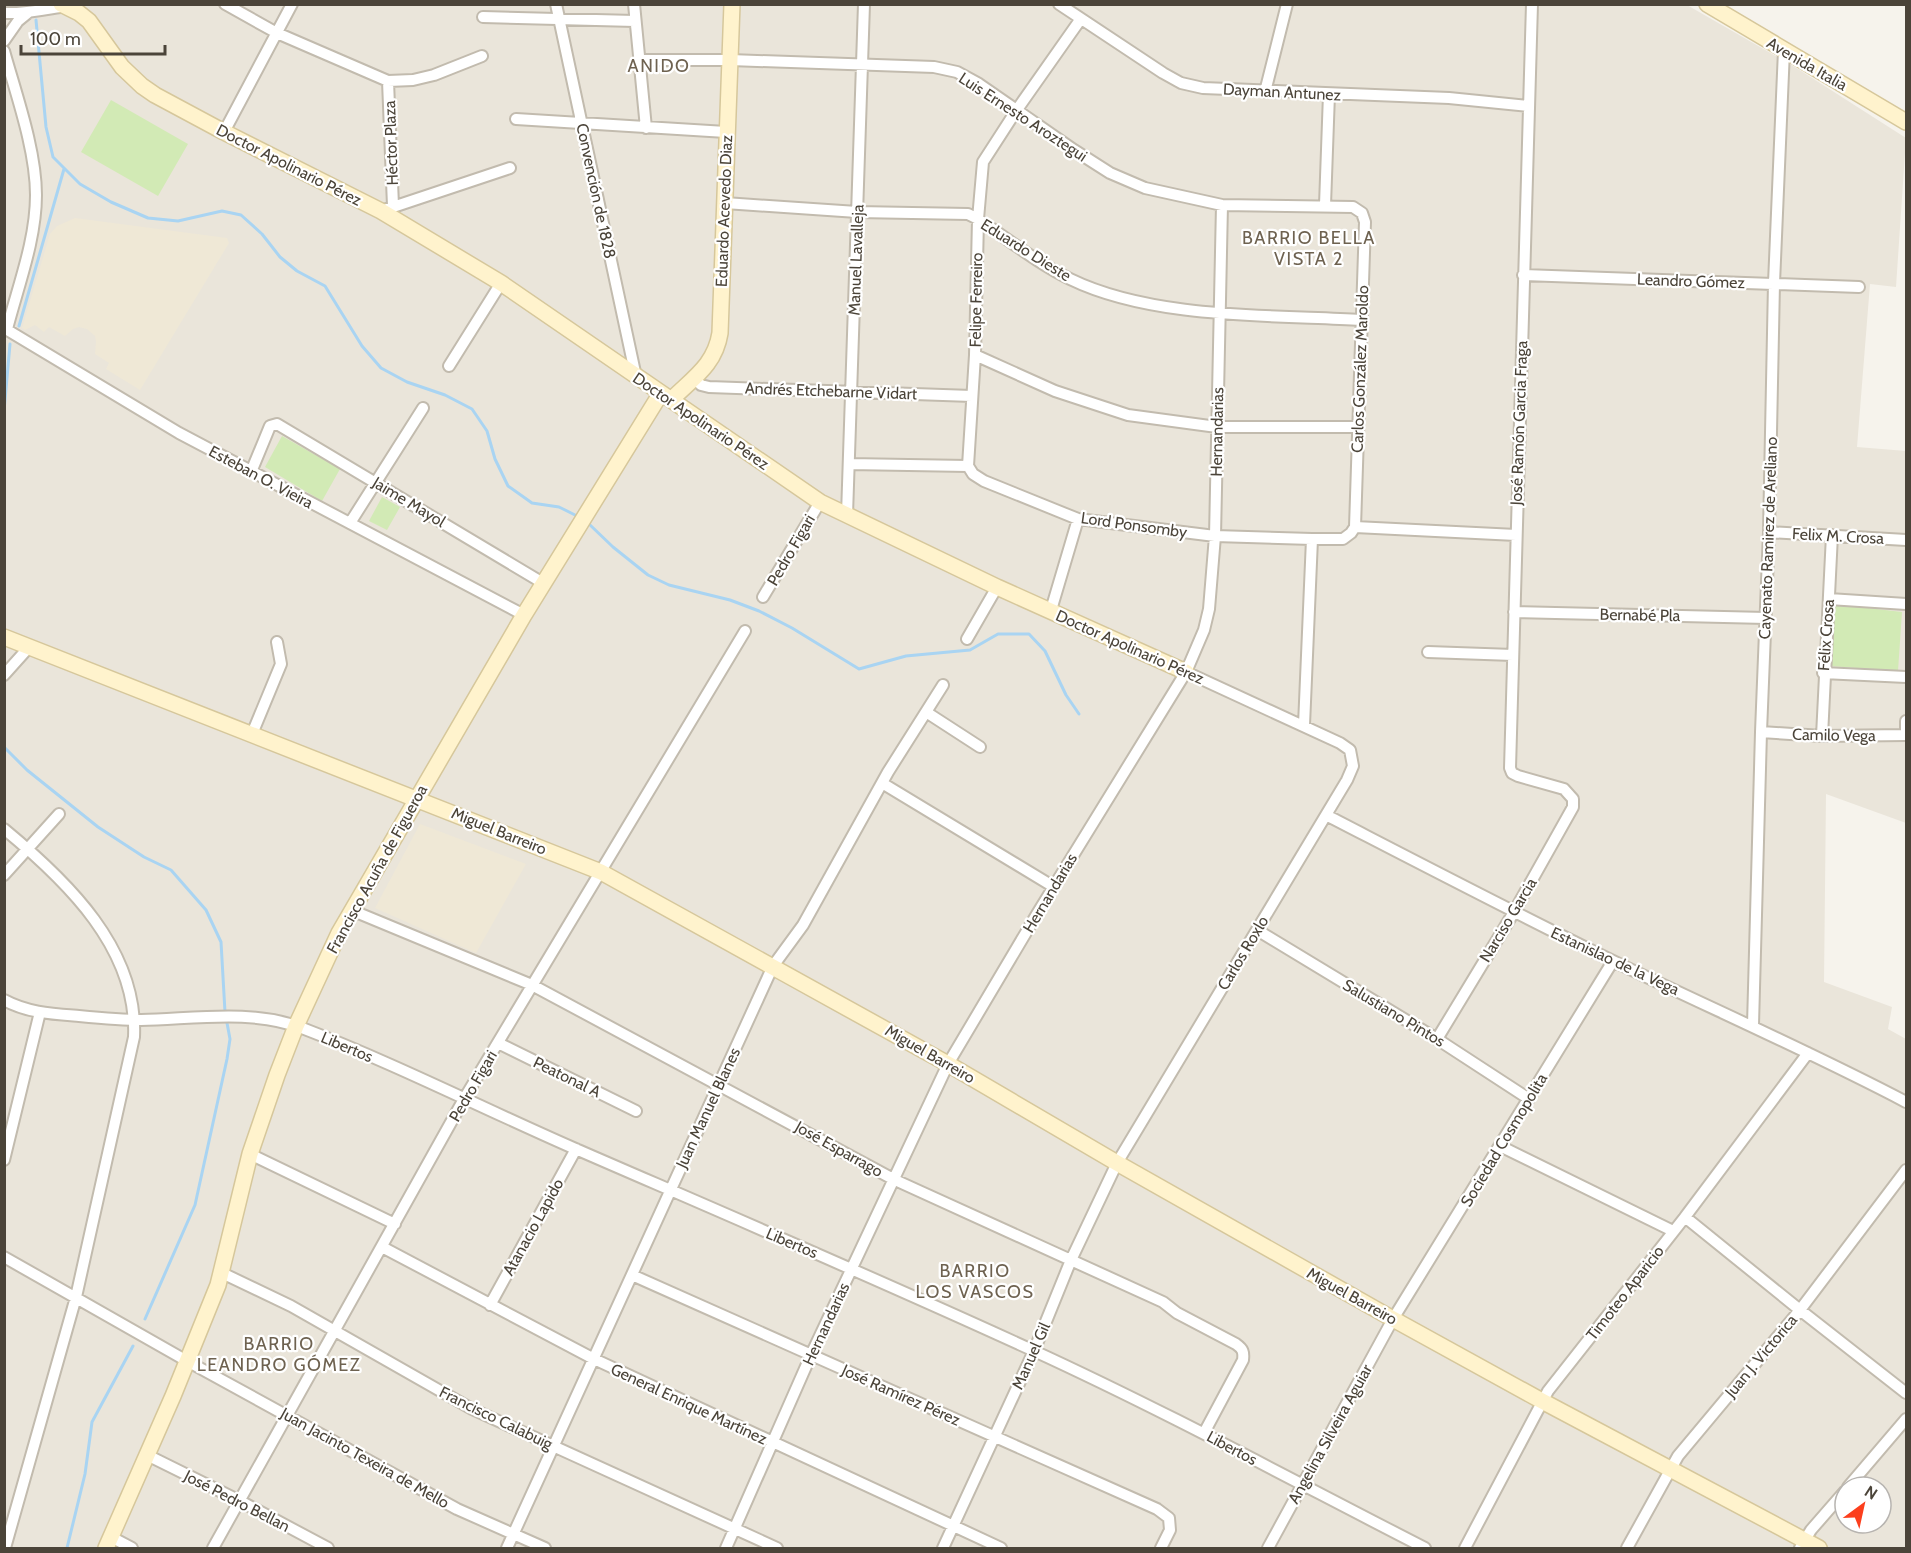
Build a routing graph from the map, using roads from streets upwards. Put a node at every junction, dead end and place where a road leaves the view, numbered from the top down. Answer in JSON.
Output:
{"nodes":[{"id":1,"x":82,"y":4,"type":"edge"},
{"id":2,"x":225,"y":4,"type":"edge"},
{"id":3,"x":292,"y":4,"type":"edge"},
{"id":4,"x":556,"y":4,"type":"edge"},
{"id":5,"x":634,"y":4,"type":"edge"},
{"id":6,"x":732,"y":4,"type":"edge"},
{"id":7,"x":864,"y":4,"type":"edge"},
{"id":8,"x":1059,"y":4,"type":"edge"},
{"id":9,"x":1287,"y":4,"type":"edge"},
{"id":10,"x":1532,"y":4,"type":"edge"},
{"id":11,"x":1707,"y":4,"type":"edge"},
{"id":12,"x":66,"y":5,"type":"edge"},
{"id":13,"x":45,"y":6,"type":"edge"},
{"id":14,"x":29,"y":12,"type":"junction"},
{"id":15,"x":4,"y":13,"type":"edge"},
{"id":16,"x":483,"y":16,"type":"dead end"},
{"id":17,"x":559,"y":18,"type":"junction"},
{"id":18,"x":1080,"y":20,"type":"junction"},
{"id":19,"x":636,"y":21,"type":"junction"},
{"id":20,"x":277,"y":33,"type":"junction"},
{"id":21,"x":101,"y":38,"type":"junction"},
{"id":22,"x":4,"y":41,"type":"edge"},
{"id":23,"x":1784,"y":50,"type":"junction"},
{"id":24,"x":4,"y":51,"type":"edge"},
{"id":25,"x":482,"y":56,"type":"dead end"},
{"id":26,"x":639,"y":60,"type":"junction"},
{"id":27,"x":730,"y":60,"type":"junction"},
{"id":28,"x":862,"y":64,"type":"junction"},
{"id":29,"x":388,"y":81,"type":"junction"},
{"id":30,"x":1265,"y":92,"type":"junction"},
{"id":31,"x":1329,"y":94,"type":"junction"},
{"id":32,"x":1528,"y":105,"type":"junction"},
{"id":33,"x":1016,"y":111,"type":"junction"},
{"id":34,"x":516,"y":119,"type":"dead end"},
{"id":35,"x":1906,"y":122,"type":"edge"},
{"id":36,"x":581,"y":124,"type":"junction"},
{"id":37,"x":646,"y":128,"type":"junction"},
{"id":38,"x":224,"y":132,"type":"junction"},
{"id":39,"x":726,"y":132,"type":"junction"},
{"id":40,"x":510,"y":168,"type":"dead end"},
{"id":41,"x":725,"y":203,"type":"junction"},
{"id":42,"x":1222,"y":205,"type":"junction"},
{"id":43,"x":1325,"y":205,"type":"junction"},
{"id":44,"x":387,"y":208,"type":"junction"},
{"id":45,"x":857,"y":212,"type":"junction"},
{"id":46,"x":1362,"y":213,"type":"joint"},
{"id":47,"x":978,"y":219,"type":"junction"},
{"id":48,"x":1523,"y":275,"type":"junction"},
{"id":49,"x":501,"y":283,"type":"junction"},
{"id":50,"x":1774,"y":283,"type":"junction"},
{"id":51,"x":1859,"y":287,"type":"dead end"},
{"id":52,"x":1219,"y":313,"type":"junction"},
{"id":53,"x":1361,"y":320,"type":"junction"},
{"id":54,"x":6,"y":329,"type":"edge"},
{"id":55,"x":975,"y":355,"type":"junction"},
{"id":56,"x":449,"y":366,"type":"dead end"},
{"id":57,"x":636,"y":377,"type":"junction"},
{"id":58,"x":694,"y":378,"type":"junction"},
{"id":59,"x":852,"y":392,"type":"junction"},
{"id":60,"x":972,"y":396,"type":"junction"},
{"id":61,"x":666,"y":397,"type":"junction"},
{"id":62,"x":423,"y":408,"type":"dead end"},
{"id":63,"x":1217,"y":427,"type":"junction"},
{"id":64,"x":1357,"y":427,"type":"junction"},
{"id":65,"x":849,"y":464,"type":"junction"},
{"id":66,"x":968,"y":466,"type":"junction"},
{"id":67,"x":251,"y":472,"type":"junction"},
{"id":68,"x":376,"y":482,"type":"junction"},
{"id":69,"x":820,"y":502,"type":"junction"},
{"id":70,"x":847,"y":515,"type":"junction"},
{"id":71,"x":1078,"y":519,"type":"junction"},
{"id":72,"x":350,"y":523,"type":"junction"},
{"id":73,"x":1355,"y":526,"type":"junction"},
{"id":74,"x":1769,"y":532,"type":"junction"},
{"id":75,"x":1516,"y":535,"type":"junction"},
{"id":76,"x":1832,"y":535,"type":"junction"},
{"id":77,"x":1215,"y":536,"type":"junction"},
{"id":78,"x":1312,"y":539,"type":"junction"},
{"id":79,"x":1906,"y":540,"type":"edge"},
{"id":80,"x":543,"y":583,"type":"junction"},
{"id":81,"x":997,"y":587,"type":"junction"},
{"id":82,"x":763,"y":597,"type":"dead end"},
{"id":83,"x":1829,"y":599,"type":"junction"},
{"id":84,"x":1906,"y":604,"type":"edge"},
{"id":85,"x":1051,"y":610,"type":"junction"},
{"id":86,"x":1514,"y":612,"type":"junction"},
{"id":87,"x":524,"y":615,"type":"junction"},
{"id":88,"x":1766,"y":618,"type":"junction"},
{"id":89,"x":745,"y":631,"type":"dead end"},
{"id":90,"x":4,"y":637,"type":"edge"},
{"id":91,"x":967,"y":639,"type":"dead end"},
{"id":92,"x":277,"y":642,"type":"dead end"},
{"id":93,"x":30,"y":646,"type":"junction"},
{"id":94,"x":1428,"y":652,"type":"dead end"},
{"id":95,"x":1512,"y":655,"type":"junction"},
{"id":96,"x":1186,"y":672,"type":"junction"},
{"id":97,"x":1824,"y":673,"type":"junction"},
{"id":98,"x":4,"y":675,"type":"edge"},
{"id":99,"x":1906,"y":677,"type":"edge"},
{"id":100,"x":943,"y":685,"type":"dead end"},
{"id":101,"x":926,"y":712,"type":"junction"},
{"id":102,"x":1906,"y":721,"type":"edge"},
{"id":103,"x":1304,"y":725,"type":"junction"},
{"id":104,"x":1761,"y":732,"type":"junction"},
{"id":105,"x":252,"y":734,"type":"junction"},
{"id":106,"x":1906,"y":735,"type":"edge"},
{"id":107,"x":1822,"y":736,"type":"junction"},
{"id":108,"x":1340,"y":743,"type":"joint"},
{"id":109,"x":980,"y":747,"type":"dead end"},
{"id":110,"x":882,"y":783,"type":"junction"},
{"id":111,"x":416,"y":798,"type":"junction"},
{"id":112,"x":1573,"y":799,"type":"joint"},
{"id":113,"x":59,"y":814,"type":"dead end"},
{"id":114,"x":1326,"y":815,"type":"junction"},
{"id":115,"x":4,"y":829,"type":"edge"},
{"id":116,"x":28,"y":849,"type":"junction"},
{"id":117,"x":601,"y":872,"type":"junction"},
{"id":118,"x":4,"y":875,"type":"edge"},
{"id":119,"x":1053,"y":887,"type":"junction"},
{"id":120,"x":351,"y":910,"type":"junction"},
{"id":121,"x":1514,"y":912,"type":"junction"},
{"id":122,"x":1257,"y":930,"type":"junction"},
{"id":123,"x":1613,"y":961,"type":"junction"},
{"id":124,"x":774,"y":966,"type":"junction"},
{"id":125,"x":532,"y":985,"type":"junction"},
{"id":126,"x":4,"y":1000,"type":"edge"},
{"id":127,"x":40,"y":1012,"type":"junction"},
{"id":128,"x":135,"y":1020,"type":"junction"},
{"id":129,"x":1753,"y":1025,"type":"junction"},
{"id":130,"x":296,"y":1026,"type":"junction"},
{"id":131,"x":1437,"y":1039,"type":"junction"},
{"id":132,"x":498,"y":1043,"type":"junction"},
{"id":133,"x":1808,"y":1053,"type":"junction"},
{"id":134,"x":948,"y":1064,"type":"junction"},
{"id":135,"x":719,"y":1084,"type":"junction"},
{"id":136,"x":1529,"y":1099,"type":"junction"},
{"id":137,"x":465,"y":1100,"type":"junction"},
{"id":138,"x":1906,"y":1102,"type":"edge"},
{"id":139,"x":636,"y":1111,"type":"dead end"},
{"id":140,"x":1500,"y":1146,"type":"junction"},
{"id":141,"x":576,"y":1149,"type":"junction"},
{"id":142,"x":250,"y":1154,"type":"junction"},
{"id":143,"x":4,"y":1160,"type":"edge"},
{"id":144,"x":1117,"y":1163,"type":"junction"},
{"id":145,"x":1906,"y":1170,"type":"edge"},
{"id":146,"x":895,"y":1180,"type":"junction"},
{"id":147,"x":670,"y":1190,"type":"junction"},
{"id":148,"x":1685,"y":1217,"type":"junction"},
{"id":149,"x":395,"y":1224,"type":"junction"},
{"id":150,"x":1673,"y":1231,"type":"junction"},
{"id":151,"x":382,"y":1247,"type":"junction"},
{"id":152,"x":4,"y":1257,"type":"edge"},
{"id":153,"x":1071,"y":1260,"type":"junction"},
{"id":154,"x":852,"y":1269,"type":"junction"},
{"id":155,"x":222,"y":1273,"type":"junction"},
{"id":156,"x":632,"y":1275,"type":"junction"},
{"id":157,"x":76,"y":1297,"type":"junction"},
{"id":158,"x":490,"y":1305,"type":"junction"},
{"id":159,"x":1800,"y":1310,"type":"junction"},
{"id":160,"x":1393,"y":1319,"type":"junction"},
{"id":161,"x":336,"y":1331,"type":"junction"},
{"id":162,"x":1034,"y":1351,"type":"junction"},
{"id":163,"x":812,"y":1355,"type":"junction"},
{"id":164,"x":594,"y":1359,"type":"junction"},
{"id":165,"x":187,"y":1360,"type":"junction"},
{"id":166,"x":1906,"y":1393,"type":"edge"},
{"id":167,"x":1542,"y":1401,"type":"junction"},
{"id":168,"x":289,"y":1415,"type":"junction"},
{"id":169,"x":1906,"y":1419,"type":"edge"},
{"id":170,"x":1204,"y":1433,"type":"junction"},
{"id":171,"x":994,"y":1436,"type":"junction"},
{"id":172,"x":773,"y":1444,"type":"junction"},
{"id":173,"x":553,"y":1446,"type":"junction"},
{"id":174,"x":147,"y":1455,"type":"junction"},
{"id":175,"x":1670,"y":1469,"type":"junction"},
{"id":176,"x":1858,"y":1475,"type":"edge"},
{"id":177,"x":1302,"y":1485,"type":"junction"},
{"id":178,"x":240,"y":1501,"type":"junction"},
{"id":179,"x":1833,"y":1506,"type":"edge"},
{"id":180,"x":952,"y":1526,"type":"junction"},
{"id":181,"x":735,"y":1528,"type":"junction"},
{"id":182,"x":514,"y":1534,"type":"junction"},
{"id":183,"x":108,"y":1543,"type":"edge"},
{"id":184,"x":1802,"y":1544,"type":"edge"},
{"id":185,"x":6,"y":1548,"type":"edge"},
{"id":186,"x":132,"y":1548,"type":"edge"},
{"id":187,"x":213,"y":1548,"type":"edge"},
{"id":188,"x":328,"y":1548,"type":"edge"},
{"id":189,"x":507,"y":1548,"type":"edge"},
{"id":190,"x":546,"y":1548,"type":"edge"},
{"id":191,"x":726,"y":1548,"type":"edge"},
{"id":192,"x":777,"y":1548,"type":"edge"},
{"id":193,"x":943,"y":1548,"type":"edge"},
{"id":194,"x":1001,"y":1548,"type":"edge"},
{"id":195,"x":1161,"y":1548,"type":"edge"},
{"id":196,"x":1268,"y":1548,"type":"edge"},
{"id":197,"x":1425,"y":1548,"type":"edge"},
{"id":198,"x":1465,"y":1548,"type":"edge"},
{"id":199,"x":1627,"y":1548,"type":"edge"},
{"id":200,"x":1819,"y":1548,"type":"edge"}],
"edges":[{"from":1,"to":21,"type":"street","name":"Doctor Apolinario Pérez"},
{"from":2,"to":20,"type":"street"},
{"from":3,"to":20,"type":"street"},
{"from":4,"to":17,"type":"street","name":"Convención de 1828"},
{"from":5,"to":19,"type":"street"},
{"from":6,"to":27,"type":"street","name":"Eduardo Acevedo Diaz"},
{"from":7,"to":28,"type":"street","name":"Manuel Lavalleja"},
{"from":8,"to":18,"type":"street","name":"Dayman Antunez"},
{"from":9,"to":30,"type":"street"},
{"from":10,"to":32,"type":"street","name":"José Ramón Garcia Fraga"},
{"from":11,"to":23,"type":"street","name":"Avenida Italia"},
{"from":12,"to":13,"type":"street"},
{"from":12,"to":21,"type":"street","name":"Doctor Apolinario Pérez"},
{"from":13,"to":14,"type":"street"},
{"from":14,"to":15,"type":"street"},
{"from":14,"to":22,"type":"street"},
{"from":16,"to":17,"type":"street"},
{"from":17,"to":19,"type":"street"},
{"from":17,"to":36,"type":"street","name":"Convención de 1828"},
{"from":18,"to":30,"type":"street","name":"Dayman Antunez"},
{"from":18,"to":33,"type":"street","name":"Felipe Ferreiro"},
{"from":19,"to":26,"type":"street"},
{"from":20,"to":29,"type":"street"},
{"from":20,"to":38,"type":"street"},
{"from":21,"to":38,"type":"street","name":"Doctor Apolinario Pérez"},
{"from":23,"to":35,"type":"street","name":"Avenida Italia"},
{"from":23,"to":50,"type":"street","name":"Cayenato Ramirez de Areliano"},
{"from":24,"to":54,"type":"street"},
{"from":25,"to":29,"type":"street"},
{"from":26,"to":27,"type":"street","name":"Luis Ernesto Aroztegui"},
{"from":26,"to":37,"type":"street"},
{"from":27,"to":28,"type":"street","name":"Luis Ernesto Aroztegui"},
{"from":27,"to":39,"type":"street","name":"Eduardo Acevedo Diaz"},
{"from":28,"to":33,"type":"street","name":"Luis Ernesto Aroztegui"},
{"from":28,"to":45,"type":"street","name":"Manuel Lavalleja"},
{"from":29,"to":44,"type":"street","name":"Héctor Plaza"},
{"from":30,"to":31,"type":"street","name":"Dayman Antunez"},
{"from":31,"to":32,"type":"street","name":"Dayman Antunez"},
{"from":31,"to":43,"type":"street"},
{"from":32,"to":48,"type":"street","name":"José Ramón Garcia Fraga"},
{"from":33,"to":42,"type":"street","name":"Luis Ernesto Aroztegui"},
{"from":33,"to":47,"type":"street","name":"Felipe Ferreiro"},
{"from":34,"to":36,"type":"street"},
{"from":36,"to":37,"type":"street"},
{"from":36,"to":57,"type":"street","name":"Convención de 1828"},
{"from":37,"to":39,"type":"street"},
{"from":38,"to":44,"type":"street","name":"Doctor Apolinario Pérez"},
{"from":39,"to":41,"type":"street","name":"Eduardo Acevedo Diaz"},
{"from":40,"to":44,"type":"street","name":"Héctor Plaza"},
{"from":41,"to":45,"type":"street","name":"Eduardo Dieste"},
{"from":41,"to":58,"type":"street","name":"Eduardo Acevedo Diaz"},
{"from":42,"to":43,"type":"street","name":"Luis Ernesto Aroztegui"},
{"from":42,"to":52,"type":"street","name":"Hernandarias"},
{"from":43,"to":46,"type":"street","name":"Luis Ernesto Aroztegui"},
{"from":44,"to":49,"type":"street","name":"Doctor Apolinario Pérez"},
{"from":45,"to":47,"type":"street","name":"Eduardo Dieste"},
{"from":45,"to":59,"type":"street","name":"Manuel Lavalleja"},
{"from":46,"to":53,"type":"street","name":"Carlos González Maroldo"},
{"from":47,"to":52,"type":"street","name":"Eduardo Dieste"},
{"from":47,"to":55,"type":"street","name":"Felipe Ferreiro"},
{"from":48,"to":50,"type":"street","name":"Leandro Gómez"},
{"from":48,"to":75,"type":"street","name":"José Ramón Garcia Fraga"},
{"from":49,"to":56,"type":"street"},
{"from":49,"to":57,"type":"street","name":"Doctor Apolinario Pérez"},
{"from":50,"to":51,"type":"street","name":"Leandro Gómez"},
{"from":50,"to":74,"type":"street","name":"Cayenato Ramirez de Areliano"},
{"from":52,"to":53,"type":"street","name":"Eduardo Dieste"},
{"from":52,"to":63,"type":"street","name":"Hernandarias"},
{"from":53,"to":64,"type":"street","name":"Carlos González Maroldo"},
{"from":54,"to":67,"type":"street","name":"Esteban O. Vieira"},
{"from":55,"to":60,"type":"street","name":"Felipe Ferreiro"},
{"from":55,"to":63,"type":"street"},
{"from":57,"to":61,"type":"street","name":"Doctor Apolinario Pérez"},
{"from":58,"to":59,"type":"street","name":"Andrés Etchebarne Vidart"},
{"from":58,"to":61,"type":"street","name":"Eduardo Acevedo Diaz"},
{"from":59,"to":60,"type":"street","name":"Andrés Etchebarne Vidart"},
{"from":59,"to":65,"type":"street","name":"Manuel Lavalleja"},
{"from":60,"to":66,"type":"street","name":"Felipe Ferreiro"},
{"from":61,"to":69,"type":"street","name":"Doctor Apolinario Pérez"},
{"from":61,"to":80,"type":"street","name":"Francisco Acuña de Figueroa"},
{"from":62,"to":68,"type":"street"},
{"from":63,"to":64,"type":"street"},
{"from":63,"to":77,"type":"street","name":"Hernandarias"},
{"from":64,"to":73,"type":"street","name":"Carlos González Maroldo"},
{"from":65,"to":66,"type":"street"},
{"from":65,"to":70,"type":"street","name":"Manuel Lavalleja"},
{"from":66,"to":71,"type":"street","name":"Lord Ponsomby"},
{"from":67,"to":68,"type":"street","name":"Jaime Mayol"},
{"from":67,"to":72,"type":"street","name":"Esteban O. Vieira"},
{"from":68,"to":72,"type":"street"},
{"from":68,"to":80,"type":"street","name":"Jaime Mayol"},
{"from":69,"to":70,"type":"street","name":"Doctor Apolinario Pérez"},
{"from":69,"to":82,"type":"street","name":"Pedro Figari"},
{"from":70,"to":81,"type":"street","name":"Doctor Apolinario Pérez"},
{"from":71,"to":77,"type":"street","name":"Lord Ponsomby"},
{"from":71,"to":85,"type":"street"},
{"from":72,"to":87,"type":"street","name":"Esteban O. Vieira"},
{"from":73,"to":75,"type":"street"},
{"from":73,"to":78,"type":"street","name":"Lord Ponsomby"},
{"from":74,"to":76,"type":"street","name":"Felix M. Crosa"},
{"from":74,"to":88,"type":"street","name":"Cayenato Ramirez de Areliano"},
{"from":75,"to":86,"type":"street","name":"José Ramón Garcia Fraga"},
{"from":76,"to":79,"type":"street","name":"Felix M. Crosa"},
{"from":76,"to":83,"type":"street","name":"Félix Crosa"},
{"from":77,"to":78,"type":"street","name":"Lord Ponsomby"},
{"from":77,"to":96,"type":"street","name":"Hernandarias"},
{"from":78,"to":103,"type":"street"},
{"from":80,"to":87,"type":"street","name":"Francisco Acuña de Figueroa"},
{"from":81,"to":85,"type":"street","name":"Doctor Apolinario Pérez"},
{"from":81,"to":91,"type":"street"},
{"from":83,"to":84,"type":"street"},
{"from":83,"to":97,"type":"street","name":"Félix Crosa"},
{"from":85,"to":96,"type":"street","name":"Doctor Apolinario Pérez"},
{"from":86,"to":88,"type":"street","name":"Bernabé Pla"},
{"from":86,"to":95,"type":"street","name":"José Ramón Garcia Fraga"},
{"from":87,"to":111,"type":"street","name":"Francisco Acuña de Figueroa"},
{"from":88,"to":104,"type":"street","name":"Cayenato Ramirez de Areliano"},
{"from":89,"to":117,"type":"street","name":"Pedro Figari"},
{"from":90,"to":93,"type":"street","name":"Miguel Barreiro"},
{"from":92,"to":105,"type":"street"},
{"from":93,"to":98,"type":"street"},
{"from":93,"to":105,"type":"street","name":"Miguel Barreiro"},
{"from":94,"to":95,"type":"street"},
{"from":95,"to":112,"type":"street","name":"José Ramón Garcia Fraga"},
{"from":96,"to":103,"type":"street","name":"Doctor Apolinario Pérez"},
{"from":96,"to":119,"type":"street","name":"Hernandarias"},
{"from":97,"to":99,"type":"street"},
{"from":97,"to":107,"type":"street","name":"Félix Crosa"},
{"from":100,"to":101,"type":"street","name":"Juan Manuel Blanes"},
{"from":101,"to":109,"type":"street"},
{"from":101,"to":110,"type":"street","name":"Juan Manuel Blanes"},
{"from":102,"to":106,"type":"street"},
{"from":103,"to":108,"type":"street","name":"Doctor Apolinario Pérez"},
{"from":104,"to":107,"type":"street","name":"Camilo Vega"},
{"from":104,"to":129,"type":"street","name":"Cayenato Ramirez de Areliano"},
{"from":105,"to":111,"type":"street","name":"Miguel Barreiro"},
{"from":106,"to":107,"type":"street","name":"Camilo Vega"},
{"from":108,"to":114,"type":"street","name":"Carlos Roxlo"},
{"from":110,"to":119,"type":"street"},
{"from":110,"to":124,"type":"street","name":"Juan Manuel Blanes"},
{"from":111,"to":117,"type":"street","name":"Miguel Barreiro"},
{"from":111,"to":120,"type":"street","name":"Francisco Acuña de Figueroa"},
{"from":112,"to":121,"type":"street","name":"Narciso Garcia"},
{"from":113,"to":116,"type":"street"},
{"from":114,"to":121,"type":"street","name":"Estanislao de la Vega"},
{"from":114,"to":122,"type":"street","name":"Carlos Roxlo"},
{"from":115,"to":116,"type":"street"},
{"from":116,"to":118,"type":"street"},
{"from":116,"to":128,"type":"street"},
{"from":117,"to":124,"type":"street","name":"Miguel Barreiro"},
{"from":117,"to":125,"type":"street","name":"Pedro Figari"},
{"from":119,"to":134,"type":"street","name":"Hernandarias"},
{"from":120,"to":125,"type":"street","name":"José Esparrago"},
{"from":120,"to":130,"type":"street","name":"Francisco Acuña de Figueroa"},
{"from":121,"to":123,"type":"street","name":"Estanislao de la Vega"},
{"from":121,"to":131,"type":"street","name":"Narciso Garcia"},
{"from":122,"to":131,"type":"street","name":"Salustiano Pintos"},
{"from":122,"to":144,"type":"street","name":"Carlos Roxlo"},
{"from":123,"to":129,"type":"street","name":"Estanislao de la Vega"},
{"from":123,"to":136,"type":"street","name":"Sociedad Cosmopolita"},
{"from":124,"to":134,"type":"street","name":"Miguel Barreiro"},
{"from":124,"to":135,"type":"street","name":"Juan Manuel Blanes"},
{"from":125,"to":132,"type":"street","name":"Pedro Figari"},
{"from":125,"to":135,"type":"street","name":"José Esparrago"},
{"from":126,"to":127,"type":"street","name":"Libertos"},
{"from":127,"to":128,"type":"street","name":"Libertos"},
{"from":127,"to":143,"type":"street"},
{"from":128,"to":130,"type":"street","name":"Libertos"},
{"from":128,"to":157,"type":"street"},
{"from":129,"to":133,"type":"street","name":"Estanislao de la Vega"},
{"from":130,"to":137,"type":"street","name":"Libertos"},
{"from":130,"to":142,"type":"street","name":"Francisco Acuña de Figueroa"},
{"from":131,"to":136,"type":"street","name":"Salustiano Pintos"},
{"from":132,"to":137,"type":"street","name":"Pedro Figari"},
{"from":132,"to":139,"type":"street","name":"Peatonal A"},
{"from":133,"to":138,"type":"street","name":"Estanislao de la Vega"},
{"from":133,"to":148,"type":"street","name":"Timoteo Aparicio"},
{"from":134,"to":144,"type":"street","name":"Miguel Barreiro"},
{"from":134,"to":146,"type":"street","name":"Hernandarias"},
{"from":135,"to":146,"type":"street","name":"José Esparrago"},
{"from":135,"to":147,"type":"street","name":"Juan Manuel Blanes"},
{"from":136,"to":140,"type":"street","name":"Sociedad Cosmopolita"},
{"from":137,"to":141,"type":"street","name":"Libertos"},
{"from":137,"to":149,"type":"street","name":"Pedro Figari"},
{"from":140,"to":150,"type":"street"},
{"from":140,"to":160,"type":"street","name":"Sociedad Cosmopolita"},
{"from":141,"to":147,"type":"street","name":"Libertos"},
{"from":141,"to":158,"type":"street","name":"Atanacio Lapido"},
{"from":142,"to":149,"type":"street"},
{"from":142,"to":155,"type":"street","name":"Francisco Acuña de Figueroa"},
{"from":144,"to":153,"type":"street","name":"Manuel Gil"},
{"from":144,"to":160,"type":"street","name":"Miguel Barreiro"},
{"from":145,"to":159,"type":"street","name":"Juan J. Victorica"},
{"from":146,"to":153,"type":"street","name":"José Esparrago"},
{"from":146,"to":154,"type":"street","name":"Hernandarias"},
{"from":147,"to":154,"type":"street","name":"Libertos"},
{"from":147,"to":156,"type":"street","name":"Juan Manuel Blanes"},
{"from":148,"to":150,"type":"street","name":"Timoteo Aparicio"},
{"from":148,"to":159,"type":"street"},
{"from":149,"to":151,"type":"street","name":"Pedro Figari"},
{"from":150,"to":167,"type":"street","name":"Timoteo Aparicio"},
{"from":151,"to":158,"type":"street","name":"General Enrique Martínez"},
{"from":151,"to":161,"type":"street","name":"Pedro Figari"},
{"from":152,"to":157,"type":"street","name":"Juan Jacinto Texeira de Mello"},
{"from":153,"to":162,"type":"street","name":"Manuel Gil"},
{"from":153,"to":170,"type":"street","name":"José Esparrago"},
{"from":154,"to":162,"type":"street","name":"Libertos"},
{"from":154,"to":163,"type":"street","name":"Hernandarias"},
{"from":155,"to":161,"type":"street","name":"Francisco Calabuig"},
{"from":155,"to":165,"type":"street","name":"Francisco Acuña de Figueroa"},
{"from":156,"to":163,"type":"street","name":"José Ramírez Pérez"},
{"from":156,"to":164,"type":"street","name":"Juan Manuel Blanes"},
{"from":157,"to":165,"type":"street","name":"Juan Jacinto Texeira de Mello"},
{"from":157,"to":185,"type":"street"},
{"from":158,"to":164,"type":"street","name":"General Enrique Martínez"},
{"from":159,"to":166,"type":"street"},
{"from":159,"to":175,"type":"street","name":"Juan J. Victorica"},
{"from":160,"to":167,"type":"street","name":"Miguel Barreiro"},
{"from":160,"to":177,"type":"street","name":"Angelina Silveira Aguiar"},
{"from":161,"to":168,"type":"street","name":"Pedro Figari"},
{"from":161,"to":173,"type":"street","name":"Francisco Calabuig"},
{"from":162,"to":170,"type":"street","name":"Libertos"},
{"from":162,"to":171,"type":"street","name":"Manuel Gil"},
{"from":163,"to":171,"type":"street","name":"José Ramírez Pérez"},
{"from":163,"to":172,"type":"street","name":"Hernandarias"},
{"from":164,"to":172,"type":"street","name":"General Enrique Martínez"},
{"from":164,"to":173,"type":"street","name":"Juan Manuel Blanes"},
{"from":165,"to":168,"type":"street","name":"Juan Jacinto Texeira de Mello"},
{"from":165,"to":174,"type":"street","name":"Francisco Acuña de Figueroa"},
{"from":167,"to":175,"type":"street","name":"Miguel Barreiro"},
{"from":167,"to":198,"type":"street","name":"Timoteo Aparicio"},
{"from":168,"to":178,"type":"street","name":"Pedro Figari"},
{"from":168,"to":182,"type":"street","name":"Juan Jacinto Texeira de Mello"},
{"from":169,"to":176,"type":"street"},
{"from":170,"to":177,"type":"street","name":"Libertos"},
{"from":171,"to":180,"type":"street","name":"Manuel Gil"},
{"from":171,"to":195,"type":"street","name":"José Ramírez Pérez"},
{"from":172,"to":180,"type":"street","name":"General Enrique Martínez"},
{"from":172,"to":181,"type":"street","name":"Hernandarias"},
{"from":173,"to":181,"type":"street","name":"Francisco Calabuig"},
{"from":173,"to":182,"type":"street","name":"Juan Manuel Blanes"},
{"from":174,"to":178,"type":"street","name":"José Pedro Bellan"},
{"from":174,"to":183,"type":"street","name":"Francisco Acuña de Figueroa"},
{"from":175,"to":184,"type":"street","name":"Miguel Barreiro"},
{"from":175,"to":199,"type":"street","name":"Juan J. Victorica"},
{"from":177,"to":196,"type":"street","name":"Angelina Silveira Aguiar"},
{"from":177,"to":197,"type":"street","name":"Libertos"},
{"from":178,"to":187,"type":"street","name":"Pedro Figari"},
{"from":178,"to":188,"type":"street","name":"José Pedro Bellan"},
{"from":179,"to":184,"type":"street"},
{"from":180,"to":193,"type":"street","name":"Manuel Gil"},
{"from":180,"to":194,"type":"street","name":"General Enrique Martínez"},
{"from":181,"to":191,"type":"street","name":"Hernandarias"},
{"from":181,"to":192,"type":"street","name":"Francisco Calabuig"},
{"from":182,"to":189,"type":"street","name":"Juan Manuel Blanes"},
{"from":182,"to":190,"type":"street","name":"Juan Jacinto Texeira de Mello"},
{"from":183,"to":186,"type":"street"},
{"from":184,"to":200,"type":"street","name":"Miguel Barreiro"}]}
